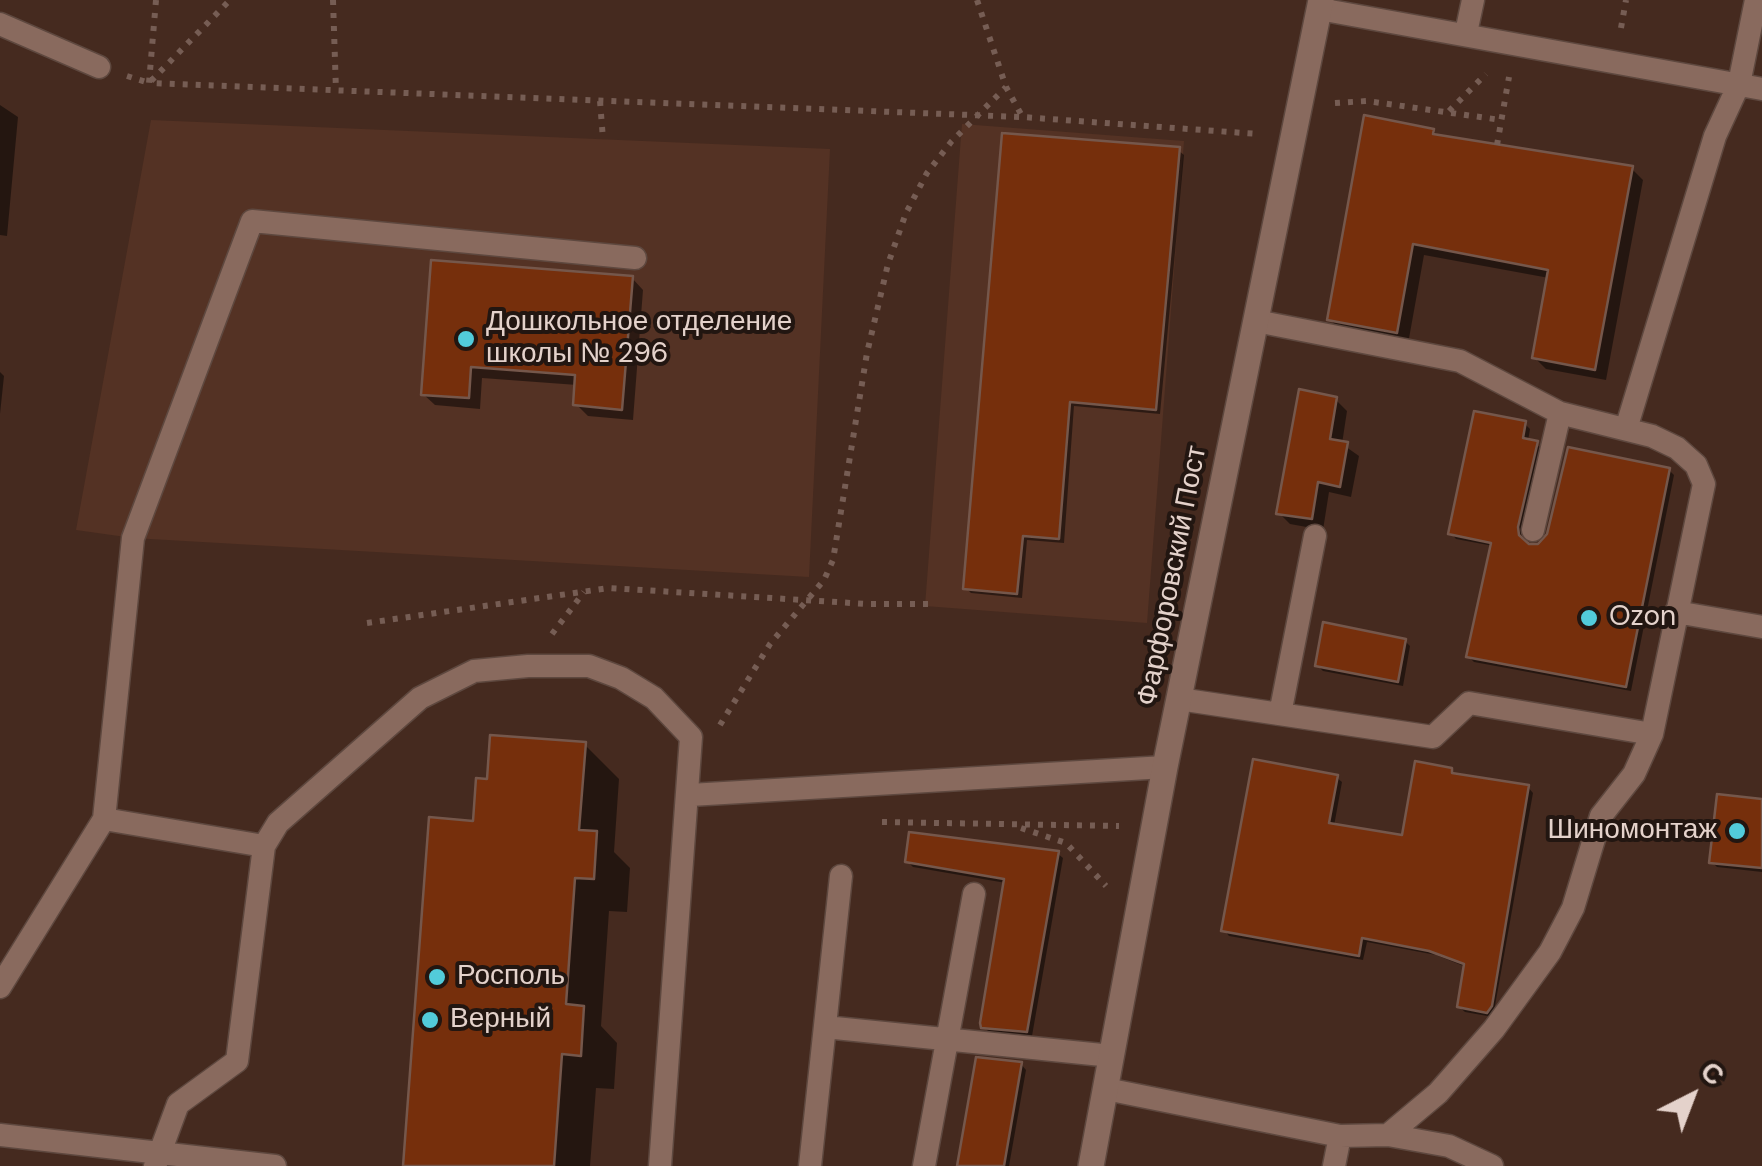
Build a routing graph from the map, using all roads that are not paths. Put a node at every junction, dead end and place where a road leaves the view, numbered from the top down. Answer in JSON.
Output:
{"nodes":[{"id":1,"x":1473,"y":0,"type":"edge"},
{"id":2,"x":1756,"y":0,"type":"edge"},
{"id":3,"x":1320,"y":4,"type":"edge"},
{"id":4,"x":0,"y":24,"type":"edge"},
{"id":5,"x":1466,"y":33,"type":"junction"},
{"id":6,"x":99,"y":67,"type":"dead end"},
{"id":7,"x":1751,"y":86,"type":"edge"},
{"id":8,"x":636,"y":258,"type":"dead end"},
{"id":9,"x":1256,"y":321,"type":"junction"},
{"id":10,"x":1560,"y":413,"type":"junction"},
{"id":11,"x":1626,"y":430,"type":"junction"},
{"id":12,"x":1533,"y":530,"type":"dead end"},
{"id":13,"x":1315,"y":536,"type":"dead end"},
{"id":14,"x":1676,"y":612,"type":"junction"},
{"id":15,"x":1762,"y":627,"type":"edge"},
{"id":16,"x":1179,"y":698,"type":"junction"},
{"id":17,"x":1280,"y":714,"type":"junction"},
{"id":18,"x":1652,"y":734,"type":"junction"},
{"id":19,"x":1165,"y":768,"type":"junction"},
{"id":20,"x":690,"y":795,"type":"junction"},
{"id":21,"x":104,"y":819,"type":"junction"},
{"id":22,"x":264,"y":846,"type":"junction"},
{"id":23,"x":842,"y":876,"type":"dead end"},
{"id":24,"x":974,"y":894,"type":"dead end"},
{"id":25,"x":0,"y":987,"type":"edge"},
{"id":26,"x":825,"y":1027,"type":"junction"},
{"id":27,"x":948,"y":1040,"type":"junction"},
{"id":28,"x":1112,"y":1056,"type":"junction"},
{"id":29,"x":1106,"y":1089,"type":"junction"},
{"id":30,"x":0,"y":1135,"type":"edge"},
{"id":31,"x":1388,"y":1135,"type":"junction"},
{"id":32,"x":1340,"y":1136,"type":"junction"},
{"id":33,"x":158,"y":1159,"type":"edge"},
{"id":34,"x":275,"y":1166,"type":"edge"},
{"id":35,"x":660,"y":1166,"type":"edge"},
{"id":36,"x":810,"y":1166,"type":"edge"},
{"id":37,"x":924,"y":1166,"type":"edge"},
{"id":38,"x":1091,"y":1166,"type":"edge"},
{"id":39,"x":1334,"y":1166,"type":"edge"},
{"id":40,"x":1492,"y":1166,"type":"edge"}],
"edges":[{"from":1,"to":5,"type":"lane"},
{"from":2,"to":7,"type":"lane"},
{"from":3,"to":5,"type":"lane"},
{"from":3,"to":9,"type":"street","name":"Фарфоровский Пост"},
{"from":4,"to":6,"type":"lane"},
{"from":5,"to":7,"type":"lane"},
{"from":7,"to":11,"type":"lane"},
{"from":8,"to":21,"type":"lane"},
{"from":9,"to":10,"type":"lane"},
{"from":9,"to":16,"type":"street","name":"Фарфоровский Пост"},
{"from":10,"to":11,"type":"lane"},
{"from":10,"to":12,"type":"lane"},
{"from":11,"to":14,"type":"lane"},
{"from":13,"to":17,"type":"lane"},
{"from":14,"to":15,"type":"lane"},
{"from":14,"to":18,"type":"lane"},
{"from":16,"to":17,"type":"lane"},
{"from":16,"to":19,"type":"street","name":"Фарфоровский Пост"},
{"from":17,"to":18,"type":"lane"},
{"from":18,"to":31,"type":"lane"},
{"from":19,"to":20,"type":"lane"},
{"from":19,"to":28,"type":"street","name":"Фарфоровский Пост"},
{"from":20,"to":22,"type":"lane"},
{"from":20,"to":35,"type":"lane"},
{"from":21,"to":22,"type":"lane"},
{"from":21,"to":25,"type":"lane"},
{"from":22,"to":33,"type":"lane"},
{"from":23,"to":26,"type":"lane"},
{"from":24,"to":27,"type":"lane"},
{"from":26,"to":27,"type":"lane"},
{"from":26,"to":36,"type":"lane"},
{"from":27,"to":28,"type":"lane"},
{"from":27,"to":37,"type":"lane"},
{"from":28,"to":29,"type":"street","name":"Фарфоровский Пост"},
{"from":29,"to":32,"type":"lane"},
{"from":29,"to":38,"type":"street","name":"Фарфоровский Пост"},
{"from":30,"to":33,"type":"lane"},
{"from":31,"to":32,"type":"lane"},
{"from":31,"to":40,"type":"lane"},
{"from":32,"to":39,"type":"lane"},
{"from":33,"to":34,"type":"lane"}]}
